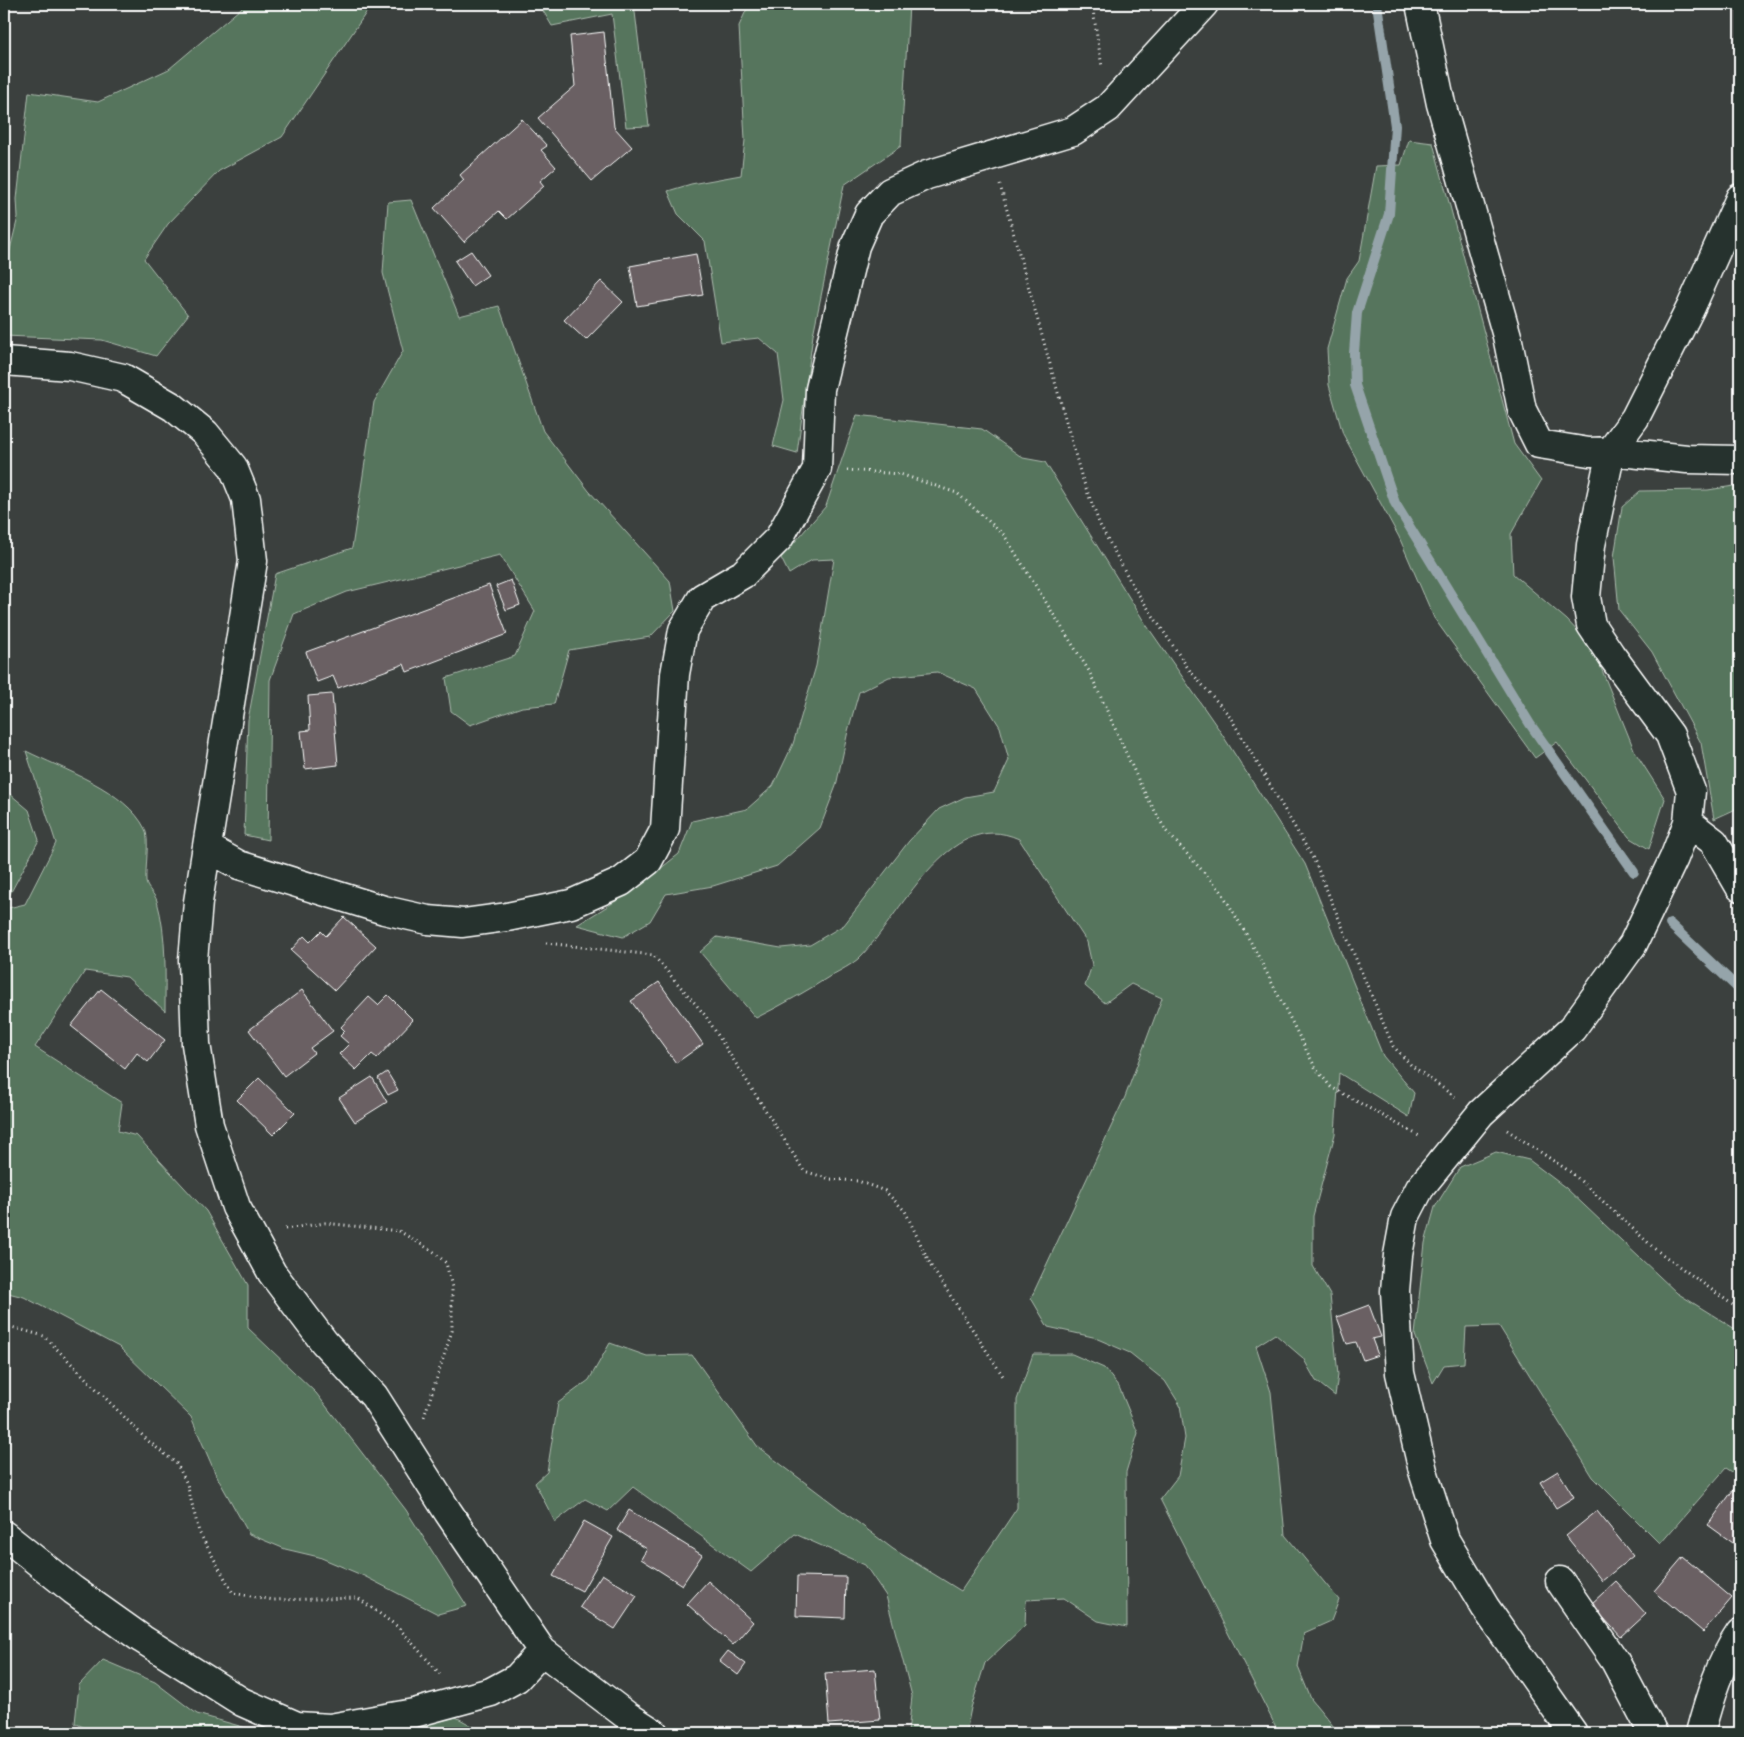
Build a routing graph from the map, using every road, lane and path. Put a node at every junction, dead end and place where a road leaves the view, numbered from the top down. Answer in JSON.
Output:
{"nodes":[{"id":1,"x":1092,"y":4,"type":"edge"},
{"id":2,"x":1204,"y":4,"type":"edge"},
{"id":3,"x":1420,"y":4,"type":"edge"},
{"id":4,"x":1108,"y":108,"type":"junction"},
{"id":5,"x":992,"y":156,"type":"junction"},
{"id":6,"x":1740,"y":198,"type":"edge"},
{"id":7,"x":4,"y":361,"type":"edge"},
{"id":8,"x":1611,"y":451,"type":"junction"},
{"id":9,"x":1740,"y":460,"type":"edge"},
{"id":10,"x":817,"y":469,"type":"junction"},
{"id":11,"x":1688,"y":822,"type":"junction"},
{"id":12,"x":208,"y":848,"type":"junction"},
{"id":13,"x":1740,"y":888,"type":"edge"},
{"id":14,"x":542,"y":943,"type":"dead end"},
{"id":15,"x":1481,"y":1114,"type":"junction"},
{"id":16,"x":1449,"y":1153,"type":"junction"},
{"id":17,"x":253,"y":1238,"type":"junction"},
{"id":18,"x":1740,"y":1310,"type":"edge"},
{"id":19,"x":4,"y":1324,"type":"edge"},
{"id":20,"x":1003,"y":1376,"type":"dead end"},
{"id":21,"x":412,"y":1454,"type":"junction"},
{"id":22,"x":4,"y":1535,"type":"edge"},
{"id":23,"x":1560,"y":1581,"type":"dead end"},
{"id":24,"x":1740,"y":1633,"type":"edge"},
{"id":25,"x":542,"y":1650,"type":"junction"},
{"id":26,"x":467,"y":1699,"type":"junction"},
{"id":27,"x":654,"y":1733,"type":"edge"},
{"id":28,"x":1573,"y":1733,"type":"edge"},
{"id":29,"x":1653,"y":1733,"type":"edge"},
{"id":30,"x":1700,"y":1733,"type":"edge"}],
"edges":[{"from":1,"to":4,"type":"path"},
{"from":2,"to":4,"type":"street"},
{"from":3,"to":8,"type":"street"},
{"from":4,"to":5,"type":"street"},
{"from":5,"to":10,"type":"street"},
{"from":5,"to":15,"type":"path"},
{"from":6,"to":8,"type":"street"},
{"from":7,"to":12,"type":"street"},
{"from":8,"to":9,"type":"street"},
{"from":8,"to":11,"type":"street"},
{"from":10,"to":12,"type":"street"},
{"from":10,"to":16,"type":"path"},
{"from":11,"to":13,"type":"street"},
{"from":11,"to":15,"type":"street"},
{"from":12,"to":17,"type":"street"},
{"from":14,"to":20,"type":"path"},
{"from":15,"to":16,"type":"street"},
{"from":15,"to":18,"type":"path"},
{"from":16,"to":28,"type":"street"},
{"from":17,"to":21,"type":"street"},
{"from":17,"to":21,"type":"path"},
{"from":19,"to":26,"type":"path"},
{"from":21,"to":25,"type":"street"},
{"from":22,"to":26,"type":"street"},
{"from":23,"to":29,"type":"street"},
{"from":24,"to":30,"type":"street"},
{"from":25,"to":26,"type":"street"},
{"from":25,"to":27,"type":"street"}]}
